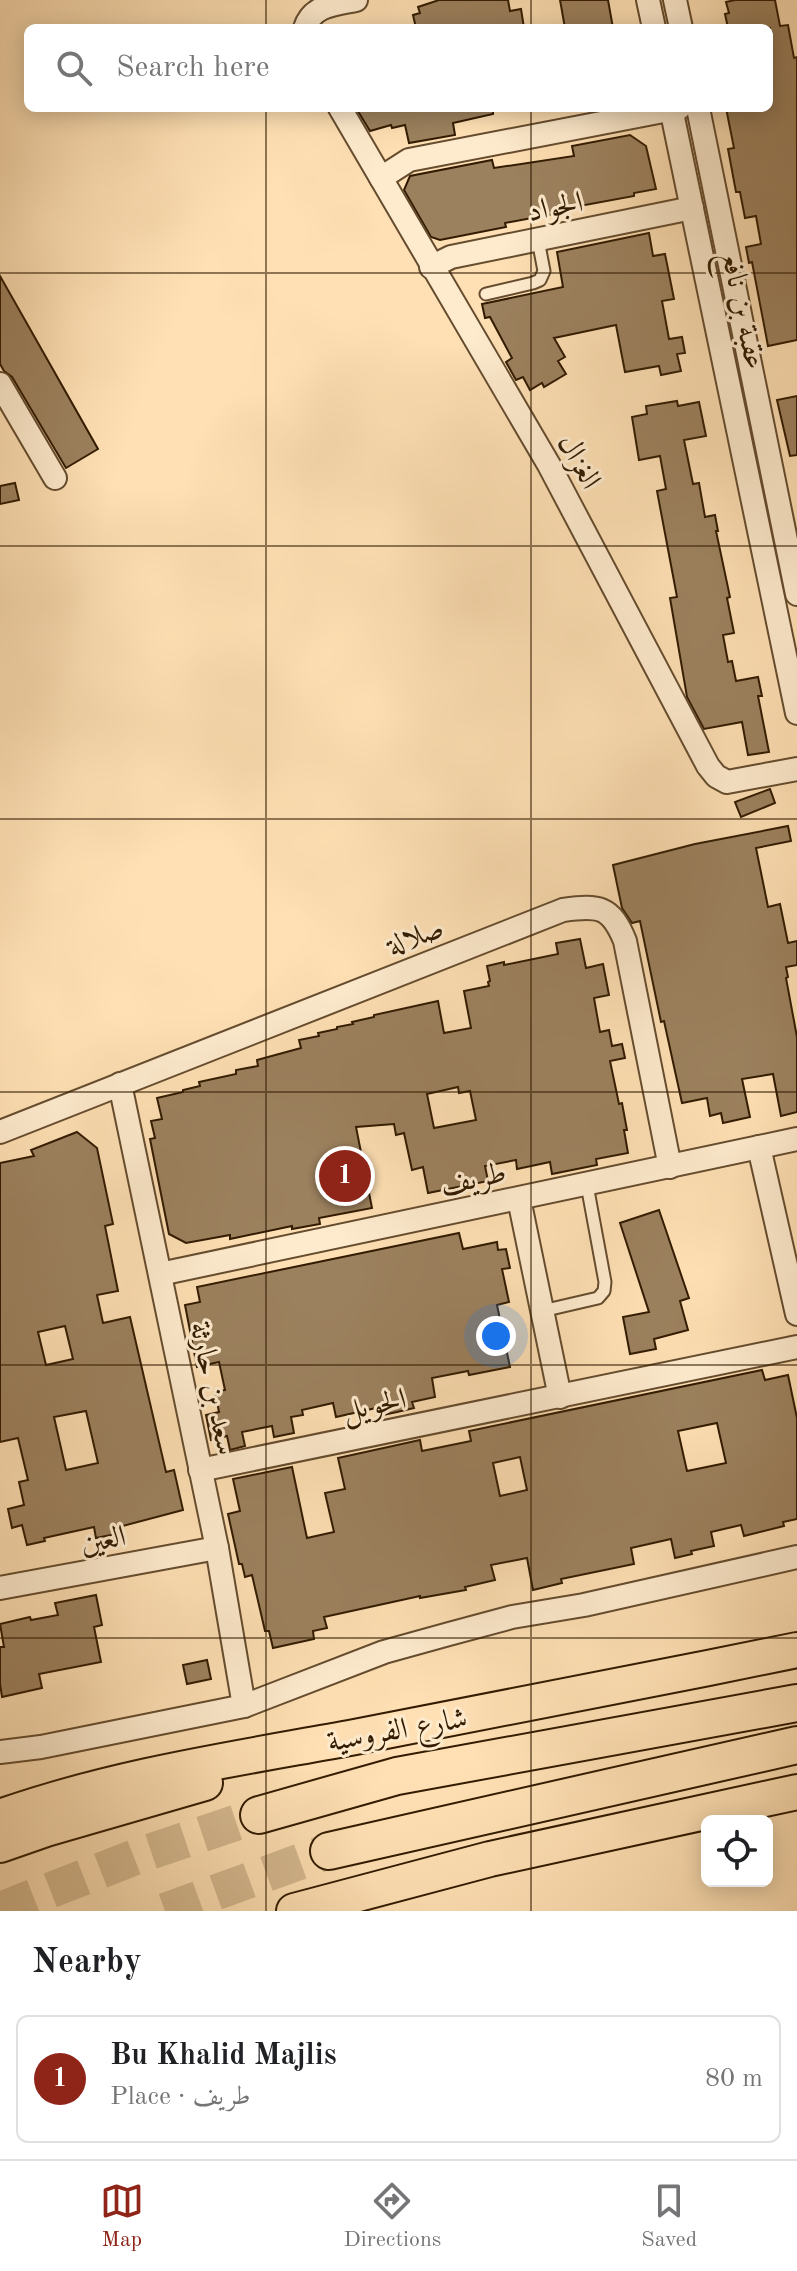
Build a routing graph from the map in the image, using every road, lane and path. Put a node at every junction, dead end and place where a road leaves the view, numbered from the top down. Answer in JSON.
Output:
{"nodes":[{"id":1,"x":356,"y":0,"type":"edge"},
{"id":2,"x":648,"y":0,"type":"edge"},
{"id":3,"x":675,"y":0,"type":"edge"},
{"id":4,"x":306,"y":24,"type":"edge"},
{"id":5,"x":653,"y":24,"type":"edge"},
{"id":6,"x":680,"y":24,"type":"edge"},
{"id":7,"x":342,"y":112,"type":"edge"},
{"id":8,"x":658,"y":112,"type":"edge"},
{"id":9,"x":675,"y":112,"type":"edge"},
{"id":10,"x":699,"y":112,"type":"edge"},
{"id":11,"x":381,"y":178,"type":"junction"},
{"id":12,"x":692,"y":208,"type":"junction"},
{"id":13,"x":538,"y":240,"type":"junction"},
{"id":14,"x":431,"y":267,"type":"junction"},
{"id":15,"x":486,"y":294,"type":"dead end"},
{"id":16,"x":0,"y":384,"type":"edge"},
{"id":17,"x":10,"y":423,"type":"edge"},
{"id":18,"x":55,"y":478,"type":"dead end"},
{"id":19,"x":797,"y":594,"type":"edge"},
{"id":20,"x":789,"y":632,"type":"edge"},
{"id":21,"x":797,"y":713,"type":"edge"},
{"id":22,"x":797,"y":769,"type":"edge"},
{"id":23,"x":120,"y":1084,"type":"junction"},
{"id":24,"x":0,"y":1132,"type":"edge"},
{"id":25,"x":797,"y":1139,"type":"edge"},
{"id":26,"x":759,"y":1147,"type":"junction"},
{"id":27,"x":670,"y":1167,"type":"junction"},
{"id":28,"x":587,"y":1185,"type":"junction"},
{"id":29,"x":519,"y":1199,"type":"junction"},
{"id":30,"x":160,"y":1274,"type":"junction"},
{"id":31,"x":542,"y":1311,"type":"junction"},
{"id":32,"x":797,"y":1314,"type":"edge"},
{"id":33,"x":797,"y":1347,"type":"edge"},
{"id":34,"x":560,"y":1397,"type":"junction"},
{"id":35,"x":200,"y":1470,"type":"junction"},
{"id":36,"x":217,"y":1548,"type":"junction"},
{"id":37,"x":797,"y":1557,"type":"edge"},
{"id":38,"x":1,"y":1583,"type":"edge"},
{"id":39,"x":797,"y":1650,"type":"edge"},
{"id":40,"x":797,"y":1703,"type":"edge"},
{"id":41,"x":244,"y":1706,"type":"junction"},
{"id":42,"x":331,"y":1741,"type":"junction"},
{"id":43,"x":797,"y":1745,"type":"edge"},
{"id":44,"x":0,"y":1752,"type":"edge"},
{"id":45,"x":797,"y":1792,"type":"edge"},
{"id":46,"x":259,"y":1815,"type":"tunnel mouth"},
{"id":47,"x":0,"y":1817,"type":"edge"},
{"id":48,"x":0,"y":1845,"type":"edge"},
{"id":49,"x":329,"y":1851,"type":"tunnel mouth"},
{"id":50,"x":294,"y":1911,"type":"edge"}],
"edges":[{"from":1,"to":4,"type":"street"},
{"from":2,"to":5,"type":"street"},
{"from":3,"to":6,"type":"street"},
{"from":7,"to":11,"type":"street","name":"الغزال"},
{"from":8,"to":11,"type":"street"},
{"from":9,"to":12,"type":"street","name":"عقبة بن نافع"},
{"from":10,"to":19,"type":"street","name":"عقبة بن نافع"},
{"from":11,"to":14,"type":"street","name":"الغزال"},
{"from":12,"to":13,"type":"street","name":"الجواد"},
{"from":12,"to":20,"type":"street","name":"عقبة بن نافع"},
{"from":13,"to":14,"type":"street","name":"الجواد"},
{"from":13,"to":15,"type":"lane"},
{"from":14,"to":22,"type":"street","name":"الغزال"},
{"from":16,"to":17,"type":"street"},
{"from":17,"to":18,"type":"street"},
{"from":20,"to":21,"type":"street","name":"عقبة بن نافع"},
{"from":23,"to":24,"type":"street","name":"صلالة"},
{"from":23,"to":27,"type":"street","name":"صلالة"},
{"from":23,"to":30,"type":"street","name":"سعد بن حارثة"},
{"from":25,"to":26,"type":"street","name":"طريف"},
{"from":26,"to":27,"type":"street","name":"طريف"},
{"from":26,"to":32,"type":"street"},
{"from":27,"to":28,"type":"street","name":"طريف"},
{"from":28,"to":29,"type":"street","name":"طريف"},
{"from":28,"to":31,"type":"lane"},
{"from":29,"to":30,"type":"street","name":"طريف"},
{"from":29,"to":31,"type":"street"},
{"from":30,"to":35,"type":"street","name":"سعد بن حارثة"},
{"from":31,"to":34,"type":"street"},
{"from":33,"to":34,"type":"street","name":"الحويل"},
{"from":34,"to":35,"type":"street","name":"الحويل"},
{"from":35,"to":36,"type":"street","name":"سعد بن حارثة"},
{"from":36,"to":38,"type":"street","name":"العين"},
{"from":36,"to":41,"type":"street","name":"سعد بن حارثة"},
{"from":37,"to":41,"type":"street"},
{"from":39,"to":42,"type":"main road","name":"شارع الفروسية"},
{"from":40,"to":46,"type":"highway","name":"شارع الفروسية"},
{"from":41,"to":44,"type":"street"},
{"from":42,"to":47,"type":"main road","name":"شارع الفروسية"},
{"from":42,"to":48,"type":"main road"},
{"from":43,"to":49,"type":"highway"},
{"from":45,"to":50,"type":"main road"}]}
